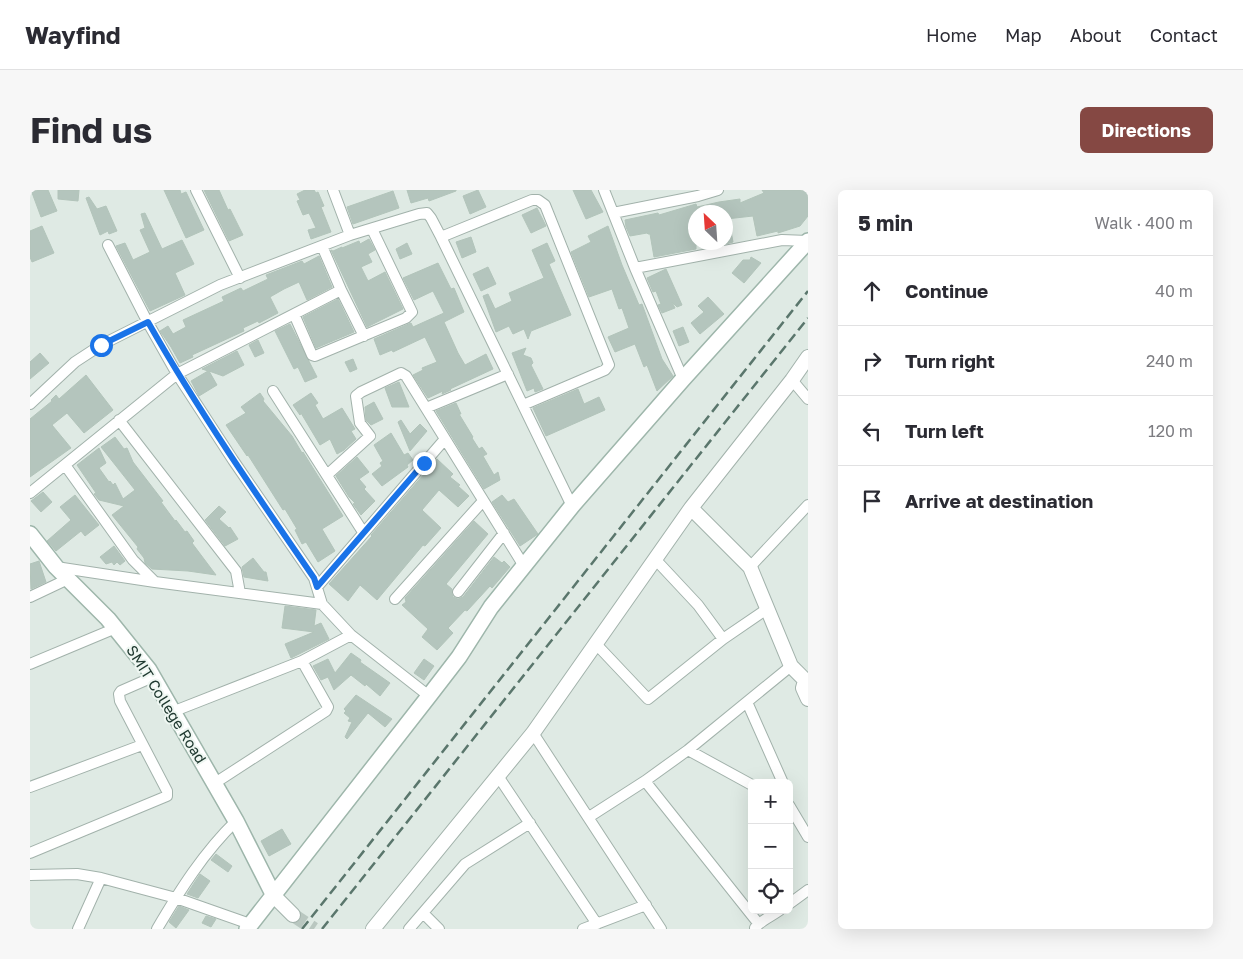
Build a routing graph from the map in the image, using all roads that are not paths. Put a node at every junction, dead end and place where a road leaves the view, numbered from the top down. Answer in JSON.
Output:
{"nodes":[{"id":1,"x":196,"y":190,"type":"edge"},
{"id":2,"x":604,"y":190,"type":"edge"},
{"id":3,"x":718,"y":190,"type":"edge"},
{"id":4,"x":337,"y":191,"type":"edge"},
{"id":5,"x":613,"y":213,"type":"junction"},
{"id":6,"x":372,"y":229,"type":"junction"},
{"id":7,"x":350,"y":235,"type":"junction"},
{"id":8,"x":441,"y":237,"type":"junction"},
{"id":9,"x":808,"y":241,"type":"edge"},
{"id":10,"x":108,"y":245,"type":"dead end"},
{"id":11,"x":322,"y":246,"type":"junction"},
{"id":12,"x":635,"y":268,"type":"junction"},
{"id":13,"x":240,"y":278,"type":"junction"},
{"id":14,"x":341,"y":290,"type":"junction"},
{"id":15,"x":294,"y":314,"type":"junction"},
{"id":16,"x":148,"y":322,"type":"junction"},
{"id":17,"x":364,"y":336,"type":"junction"},
{"id":18,"x":808,"y":357,"type":"edge"},
{"id":19,"x":177,"y":374,"type":"junction"},
{"id":20,"x":508,"y":374,"type":"junction"},
{"id":21,"x":683,"y":379,"type":"junction"},
{"id":22,"x":792,"y":380,"type":"junction"},
{"id":23,"x":273,"y":391,"type":"dead end"},
{"id":24,"x":808,"y":399,"type":"edge"},
{"id":25,"x":30,"y":404,"type":"edge"},
{"id":26,"x":523,"y":405,"type":"junction"},
{"id":27,"x":426,"y":408,"type":"junction"},
{"id":28,"x":119,"y":420,"type":"junction"},
{"id":29,"x":445,"y":439,"type":"junction"},
{"id":30,"x":65,"y":465,"type":"junction"},
{"id":31,"x":327,"y":475,"type":"junction"},
{"id":32,"x":30,"y":493,"type":"edge"},
{"id":33,"x":483,"y":500,"type":"junction"},
{"id":34,"x":808,"y":505,"type":"edge"},
{"id":35,"x":572,"y":506,"type":"junction"},
{"id":36,"x":691,"y":508,"type":"junction"},
{"id":37,"x":363,"y":532,"type":"junction"},
{"id":38,"x":504,"y":533,"type":"junction"},
{"id":39,"x":30,"y":534,"type":"edge"},
{"id":40,"x":655,"y":559,"type":"junction"},
{"id":41,"x":524,"y":566,"type":"junction"},
{"id":42,"x":56,"y":567,"type":"junction"},
{"id":43,"x":750,"y":567,"type":"junction"},
{"id":44,"x":68,"y":579,"type":"junction"},
{"id":45,"x":155,"y":582,"type":"junction"},
{"id":46,"x":317,"y":587,"type":"junction"},
{"id":47,"x":458,"y":592,"type":"dead end"},
{"id":48,"x":240,"y":593,"type":"junction"},
{"id":49,"x":30,"y":597,"type":"edge"},
{"id":50,"x":395,"y":599,"type":"dead end"},
{"id":51,"x":322,"y":604,"type":"junction"},
{"id":52,"x":767,"y":609,"type":"junction"},
{"id":53,"x":116,"y":628,"type":"junction"},
{"id":54,"x":350,"y":635,"type":"junction"},
{"id":55,"x":723,"y":640,"type":"junction"},
{"id":56,"x":596,"y":644,"type":"junction"},
{"id":57,"x":302,"y":661,"type":"junction"},
{"id":58,"x":30,"y":664,"type":"edge"},
{"id":59,"x":791,"y":666,"type":"junction"},
{"id":60,"x":152,"y":677,"type":"junction"},
{"id":61,"x":807,"y":681,"type":"edge"},
{"id":62,"x":429,"y":696,"type":"junction"},
{"id":63,"x":808,"y":699,"type":"edge"},
{"id":64,"x":747,"y":702,"type":"junction"},
{"id":65,"x":172,"y":712,"type":"junction"},
{"id":66,"x":533,"y":733,"type":"junction"},
{"id":67,"x":142,"y":745,"type":"junction"},
{"id":68,"x":688,"y":750,"type":"junction"},
{"id":69,"x":498,"y":776,"type":"junction"},
{"id":70,"x":781,"y":779,"type":"edge"},
{"id":71,"x":646,"y":781,"type":"junction"},
{"id":72,"x":215,"y":783,"type":"junction"},
{"id":73,"x":748,"y":783,"type":"edge"},
{"id":74,"x":30,"y":787,"type":"edge"},
{"id":75,"x":793,"y":811,"type":"edge"},
{"id":76,"x":589,"y":817,"type":"junction"},
{"id":77,"x":236,"y":821,"type":"junction"},
{"id":78,"x":530,"y":823,"type":"junction"},
{"id":79,"x":808,"y":837,"type":"edge"},
{"id":80,"x":30,"y":852,"type":"edge"},
{"id":81,"x":30,"y":875,"type":"edge"},
{"id":82,"x":101,"y":878,"type":"junction"},
{"id":83,"x":808,"y":890,"type":"edge"},
{"id":84,"x":274,"y":896,"type":"junction"},
{"id":85,"x":176,"y":898,"type":"junction"},
{"id":86,"x":793,"y":901,"type":"edge"},
{"id":87,"x":646,"y":905,"type":"junction"},
{"id":88,"x":423,"y":913,"type":"junction"},
{"id":89,"x":775,"y":914,"type":"edge"},
{"id":90,"x":293,"y":915,"type":"tunnel mouth"},
{"id":91,"x":597,"y":924,"type":"junction"},
{"id":92,"x":757,"y":926,"type":"edge"},
{"id":93,"x":252,"y":927,"type":"edge"},
{"id":94,"x":78,"y":929,"type":"edge"},
{"id":95,"x":157,"y":929,"type":"edge"},
{"id":96,"x":373,"y":929,"type":"edge"},
{"id":97,"x":409,"y":929,"type":"edge"},
{"id":98,"x":439,"y":929,"type":"edge"},
{"id":99,"x":583,"y":929,"type":"edge"},
{"id":100,"x":661,"y":929,"type":"edge"}],
"edges":[{"from":1,"to":13,"type":"street"},
{"from":2,"to":5,"type":"street"},
{"from":3,"to":5,"type":"street"},
{"from":4,"to":7,"type":"street"},
{"from":5,"to":12,"type":"street"},
{"from":6,"to":7,"type":"street"},
{"from":6,"to":8,"type":"street"},
{"from":6,"to":17,"type":"street"},
{"from":7,"to":11,"type":"street"},
{"from":8,"to":20,"type":"street"},
{"from":8,"to":26,"type":"street"},
{"from":9,"to":12,"type":"street"},
{"from":9,"to":21,"type":"main road"},
{"from":10,"to":16,"type":"street"},
{"from":11,"to":13,"type":"street"},
{"from":11,"to":14,"type":"street"},
{"from":12,"to":21,"type":"street"},
{"from":13,"to":16,"type":"street"},
{"from":14,"to":15,"type":"street"},
{"from":14,"to":17,"type":"street"},
{"from":15,"to":17,"type":"street"},
{"from":15,"to":19,"type":"street"},
{"from":16,"to":19,"type":"street"},
{"from":16,"to":25,"type":"street"},
{"from":18,"to":22,"type":"street"},
{"from":19,"to":28,"type":"street"},
{"from":19,"to":46,"type":"street"},
{"from":20,"to":26,"type":"street"},
{"from":20,"to":27,"type":"street"},
{"from":21,"to":35,"type":"main road"},
{"from":22,"to":24,"type":"street"},
{"from":22,"to":36,"type":"street"},
{"from":23,"to":31,"type":"street"},
{"from":26,"to":35,"type":"street"},
{"from":27,"to":29,"type":"street"},
{"from":27,"to":31,"type":"street"},
{"from":28,"to":30,"type":"street"},
{"from":28,"to":48,"type":"street"},
{"from":29,"to":33,"type":"street"},
{"from":29,"to":37,"type":"street"},
{"from":30,"to":32,"type":"street"},
{"from":30,"to":45,"type":"street"},
{"from":31,"to":37,"type":"street"},
{"from":33,"to":38,"type":"street"},
{"from":33,"to":50,"type":"street"},
{"from":34,"to":43,"type":"street"},
{"from":35,"to":41,"type":"main road"},
{"from":36,"to":40,"type":"street"},
{"from":36,"to":43,"type":"street"},
{"from":37,"to":46,"type":"street"},
{"from":38,"to":41,"type":"street"},
{"from":38,"to":47,"type":"street"},
{"from":39,"to":42,"type":"main road","name":"SMIT College Road"},
{"from":40,"to":55,"type":"street"},
{"from":40,"to":56,"type":"street"},
{"from":41,"to":62,"type":"main road"},
{"from":42,"to":44,"type":"main road","name":"SMIT College Road"},
{"from":42,"to":45,"type":"street"},
{"from":43,"to":52,"type":"street"},
{"from":44,"to":49,"type":"street"},
{"from":44,"to":53,"type":"main road","name":"SMIT College Road"},
{"from":45,"to":48,"type":"street"},
{"from":46,"to":51,"type":"street"},
{"from":48,"to":51,"type":"street"},
{"from":51,"to":54,"type":"street"},
{"from":52,"to":55,"type":"street"},
{"from":52,"to":59,"type":"street"},
{"from":53,"to":58,"type":"street"},
{"from":53,"to":60,"type":"main road","name":"SMIT College Road"},
{"from":54,"to":57,"type":"street"},
{"from":54,"to":62,"type":"street"},
{"from":55,"to":56,"type":"street"},
{"from":56,"to":66,"type":"street"},
{"from":57,"to":65,"type":"street"},
{"from":57,"to":72,"type":"street"},
{"from":59,"to":61,"type":"street"},
{"from":59,"to":64,"type":"street"},
{"from":60,"to":65,"type":"main road","name":"SMIT College Road"},
{"from":60,"to":67,"type":"street"},
{"from":61,"to":63,"type":"street"},
{"from":62,"to":84,"type":"main road"},
{"from":64,"to":68,"type":"street"},
{"from":64,"to":70,"type":"street"},
{"from":65,"to":72,"type":"main road","name":"SMIT College Road"},
{"from":66,"to":69,"type":"street"},
{"from":66,"to":76,"type":"street"},
{"from":67,"to":74,"type":"street"},
{"from":67,"to":80,"type":"street"},
{"from":68,"to":71,"type":"street"},
{"from":68,"to":73,"type":"street"},
{"from":69,"to":78,"type":"street"},
{"from":69,"to":96,"type":"street"},
{"from":71,"to":76,"type":"street"},
{"from":71,"to":92,"type":"street"},
{"from":72,"to":77,"type":"main road","name":"SMIT College Road"},
{"from":75,"to":79,"type":"street"},
{"from":76,"to":87,"type":"street"},
{"from":77,"to":84,"type":"main road","name":"SMIT College Road"},
{"from":77,"to":85,"type":"street"},
{"from":78,"to":88,"type":"street"},
{"from":78,"to":91,"type":"street"},
{"from":81,"to":82,"type":"street"},
{"from":82,"to":85,"type":"street"},
{"from":82,"to":94,"type":"street"},
{"from":83,"to":86,"type":"street"},
{"from":84,"to":90,"type":"street"},
{"from":84,"to":93,"type":"main road"},
{"from":85,"to":93,"type":"street"},
{"from":85,"to":95,"type":"street"},
{"from":87,"to":91,"type":"street"},
{"from":87,"to":100,"type":"street"},
{"from":88,"to":97,"type":"street"},
{"from":88,"to":98,"type":"street"},
{"from":89,"to":92,"type":"street"},
{"from":91,"to":99,"type":"street"}]}
